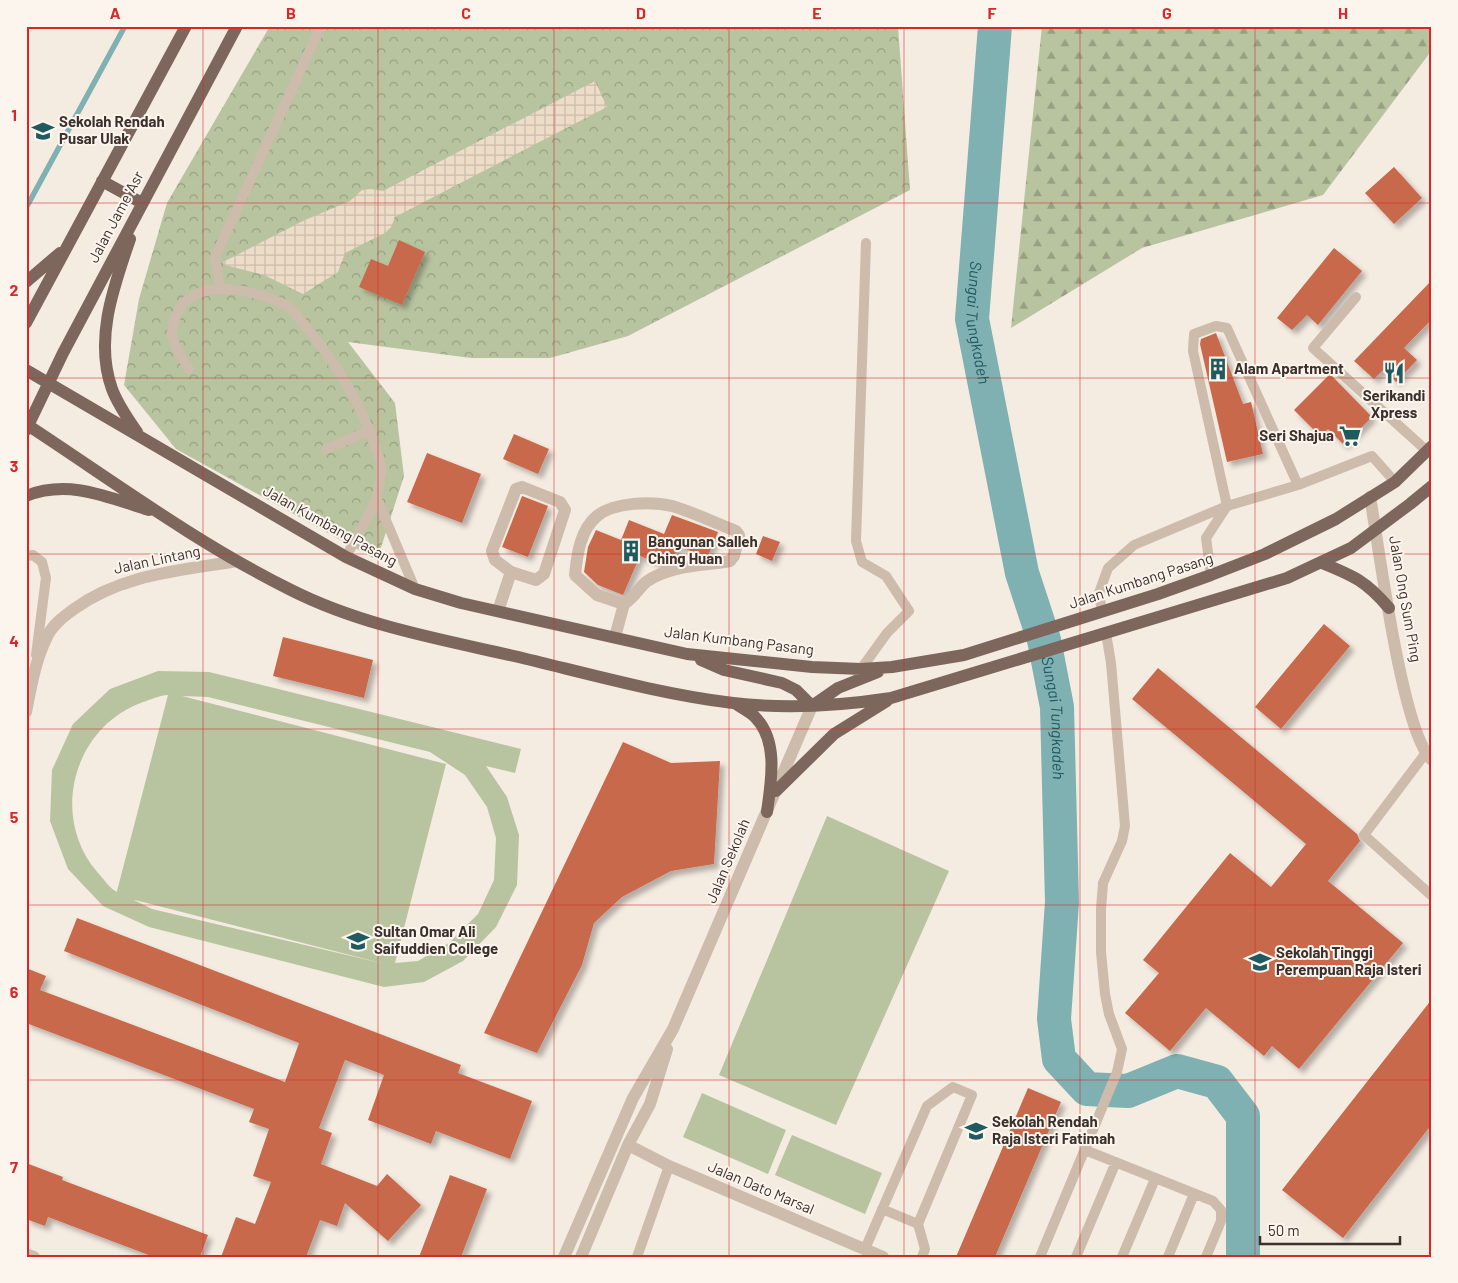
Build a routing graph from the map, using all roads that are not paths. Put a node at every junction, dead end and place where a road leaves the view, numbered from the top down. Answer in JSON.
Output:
{"nodes":[{"id":1,"x":186,"y":26,"type":"edge"},
{"id":2,"x":237,"y":26,"type":"edge"},
{"id":3,"x":321,"y":26,"type":"edge"},
{"id":4,"x":102,"y":181,"type":"junction"},
{"id":5,"x":142,"y":203,"type":"junction"},
{"id":6,"x":866,"y":242,"type":"dead end"},
{"id":7,"x":66,"y":248,"type":"junction"},
{"id":8,"x":26,"y":282,"type":"edge"},
{"id":9,"x":220,"y":288,"type":"junction"},
{"id":10,"x":1356,"y":297,"type":"dead end"},
{"id":11,"x":26,"y":323,"type":"edge"},
{"id":12,"x":189,"y":369,"type":"dead end"},
{"id":13,"x":26,"y":370,"type":"edge"},
{"id":14,"x":50,"y":383,"type":"junction"},
{"id":15,"x":27,"y":427,"type":"edge"},
{"id":16,"x":370,"y":430,"type":"junction"},
{"id":17,"x":139,"y":435,"type":"junction"},
{"id":18,"x":1429,"y":448,"type":"edge"},
{"id":19,"x":326,"y":449,"type":"dead end"},
{"id":20,"x":1395,"y":482,"type":"junction"},
{"id":21,"x":1298,"y":485,"type":"junction"},
{"id":22,"x":1432,"y":486,"type":"edge"},
{"id":23,"x":26,"y":496,"type":"edge"},
{"id":24,"x":1370,"y":497,"type":"junction"},
{"id":25,"x":377,"y":499,"type":"junction"},
{"id":26,"x":1227,"y":506,"type":"junction"},
{"id":27,"x":161,"y":514,"type":"junction"},
{"id":28,"x":1376,"y":530,"type":"junction"},
{"id":29,"x":26,"y":556,"type":"edge"},
{"id":30,"x":346,"y":557,"type":"junction"},
{"id":31,"x":237,"y":561,"type":"junction"},
{"id":32,"x":1322,"y":563,"type":"junction"},
{"id":33,"x":511,"y":572,"type":"junction"},
{"id":34,"x":1211,"y":575,"type":"junction"},
{"id":35,"x":415,"y":589,"type":"junction"},
{"id":36,"x":624,"y":604,"type":"junction"},
{"id":37,"x":1389,"y":608,"type":"junction"},
{"id":38,"x":498,"y":611,"type":"junction"},
{"id":39,"x":1102,"y":612,"type":"junction"},
{"id":40,"x":1106,"y":634,"type":"junction"},
{"id":41,"x":615,"y":637,"type":"junction"},
{"id":42,"x":687,"y":654,"type":"junction"},
{"id":43,"x":892,"y":667,"type":"junction"},
{"id":44,"x":34,"y":668,"type":"junction"},
{"id":45,"x":861,"y":669,"type":"junction"},
{"id":46,"x":891,"y":698,"type":"junction"},
{"id":47,"x":734,"y":703,"type":"junction"},
{"id":48,"x":812,"y":706,"type":"junction"},
{"id":49,"x":26,"y":712,"type":"edge"},
{"id":50,"x":1428,"y":757,"type":"edge"},
{"id":51,"x":776,"y":791,"type":"junction"},
{"id":52,"x":767,"y":812,"type":"junction"},
{"id":53,"x":1432,"y":896,"type":"edge"},
{"id":54,"x":673,"y":1029,"type":"junction"},
{"id":55,"x":628,"y":1145,"type":"junction"},
{"id":56,"x":1085,"y":1150,"type":"junction"},
{"id":57,"x":1116,"y":1162,"type":"junction"},
{"id":58,"x":670,"y":1166,"type":"junction"},
{"id":59,"x":1155,"y":1179,"type":"junction"},
{"id":60,"x":1194,"y":1194,"type":"junction"},
{"id":61,"x":882,"y":1209,"type":"junction"},
{"id":62,"x":918,"y":1224,"type":"junction"},
{"id":63,"x":865,"y":1250,"type":"junction"},
{"id":64,"x":26,"y":1254,"type":"edge"},
{"id":65,"x":34,"y":1257,"type":"edge"},
{"id":66,"x":564,"y":1257,"type":"edge"},
{"id":67,"x":581,"y":1257,"type":"edge"},
{"id":68,"x":637,"y":1257,"type":"edge"},
{"id":69,"x":883,"y":1257,"type":"edge"},
{"id":70,"x":922,"y":1257,"type":"edge"},
{"id":71,"x":1040,"y":1257,"type":"edge"},
{"id":72,"x":1076,"y":1257,"type":"edge"},
{"id":73,"x":1122,"y":1257,"type":"edge"},
{"id":74,"x":1168,"y":1257,"type":"edge"},
{"id":75,"x":1206,"y":1257,"type":"edge"}],
"edges":[{"from":1,"to":4,"type":"main road","name":"Jalan Jame 'Asr"},
{"from":2,"to":5,"type":"main road","name":"Jalan Jame 'Asr"},
{"from":3,"to":9,"type":"lane"},
{"from":4,"to":5,"type":"main road"},
{"from":4,"to":7,"type":"main road","name":"Jalan Jame 'Asr"},
{"from":5,"to":14,"type":"main road","name":"Jalan Jame 'Asr"},
{"from":5,"to":17,"type":"main road"},
{"from":6,"to":45,"type":"lane"},
{"from":7,"to":8,"type":"main road"},
{"from":7,"to":11,"type":"main road","name":"Jalan Jame 'Asr"},
{"from":9,"to":12,"type":"lane"},
{"from":9,"to":16,"type":"lane"},
{"from":10,"to":18,"type":"lane"},
{"from":13,"to":14,"type":"main road","name":"Jalan Kumbang Pasang"},
{"from":14,"to":15,"type":"main road","name":"Jalan Jame 'Asr"},
{"from":14,"to":17,"type":"main road","name":"Jalan Kumbang Pasang"},
{"from":15,"to":27,"type":"main road"},
{"from":16,"to":19,"type":"lane"},
{"from":16,"to":25,"type":"lane"},
{"from":17,"to":30,"type":"main road","name":"Jalan Kumbang Pasang"},
{"from":18,"to":20,"type":"main road","name":"Jalan Kumbang Pasang"},
{"from":20,"to":21,"type":"lane"},
{"from":20,"to":24,"type":"main road","name":"Jalan Kumbang Pasang"},
{"from":21,"to":26,"type":"lane"},
{"from":21,"to":26,"type":"lane"},
{"from":22,"to":28,"type":"main road"},
{"from":23,"to":27,"type":"main road"},
{"from":24,"to":28,"type":"street","name":"Jalan Ong Sum Ping"},
{"from":24,"to":34,"type":"main road","name":"Jalan Kumbang Pasang"},
{"from":25,"to":30,"type":"lane"},
{"from":25,"to":35,"type":"lane"},
{"from":26,"to":34,"type":"lane"},
{"from":26,"to":39,"type":"lane"},
{"from":27,"to":31,"type":"main road"},
{"from":28,"to":32,"type":"main road"},
{"from":28,"to":37,"type":"street","name":"Jalan Ong Sum Ping"},
{"from":29,"to":44,"type":"lane","name":"Jalan Lintang"},
{"from":30,"to":35,"type":"main road","name":"Jalan Kumbang Pasang"},
{"from":31,"to":44,"type":"street","name":"Jalan Lintang"},
{"from":31,"to":47,"type":"main road"},
{"from":32,"to":37,"type":"main road"},
{"from":32,"to":40,"type":"main road"},
{"from":33,"to":33,"type":"street"},
{"from":33,"to":38,"type":"street"},
{"from":34,"to":39,"type":"main road","name":"Jalan Kumbang Pasang"},
{"from":35,"to":38,"type":"main road","name":"Jalan Kumbang Pasang"},
{"from":36,"to":36,"type":"street"},
{"from":36,"to":41,"type":"street"},
{"from":37,"to":50,"type":"street","name":"Jalan Ong Sum Ping"},
{"from":38,"to":41,"type":"main road","name":"Jalan Kumbang Pasang"},
{"from":39,"to":43,"type":"main road","name":"Jalan Kumbang Pasang"},
{"from":40,"to":46,"type":"main road"},
{"from":40,"to":56,"type":"lane"},
{"from":41,"to":42,"type":"main road","name":"Jalan Kumbang Pasang"},
{"from":42,"to":45,"type":"main road","name":"Jalan Kumbang Pasang"},
{"from":42,"to":48,"type":"main road"},
{"from":43,"to":45,"type":"main road","name":"Jalan Kumbang Pasang"},
{"from":43,"to":48,"type":"main road"},
{"from":44,"to":49,"type":"street","name":"Jalan Lintang"},
{"from":46,"to":48,"type":"main road"},
{"from":46,"to":51,"type":"main road"},
{"from":47,"to":48,"type":"main road"},
{"from":47,"to":52,"type":"main road"},
{"from":48,"to":51,"type":"street","name":"Jalan Sekolah"},
{"from":50,"to":53,"type":"lane"},
{"from":51,"to":52,"type":"street","name":"Jalan Sekolah"},
{"from":52,"to":54,"type":"street","name":"Jalan Sekolah"},
{"from":54,"to":55,"type":"street","name":"Jalan Sekolah"},
{"from":54,"to":66,"type":"street","name":"Jalan Sekolah"},
{"from":55,"to":58,"type":"street","name":"Jalan Dato Marsal"},
{"from":55,"to":67,"type":"street","name":"Jalan Sekolah"},
{"from":56,"to":57,"type":"lane"},
{"from":56,"to":71,"type":"lane"},
{"from":57,"to":59,"type":"lane"},
{"from":57,"to":72,"type":"lane"},
{"from":58,"to":63,"type":"street","name":"Jalan Dato Marsal"},
{"from":58,"to":68,"type":"lane"},
{"from":59,"to":60,"type":"lane"},
{"from":59,"to":73,"type":"lane"},
{"from":60,"to":74,"type":"lane"},
{"from":60,"to":75,"type":"lane"},
{"from":61,"to":62,"type":"lane"},
{"from":61,"to":62,"type":"lane"},
{"from":61,"to":63,"type":"lane"},
{"from":62,"to":70,"type":"lane"},
{"from":63,"to":69,"type":"street","name":"Jalan Dato Marsal"},
{"from":64,"to":65,"type":"street"}]}
